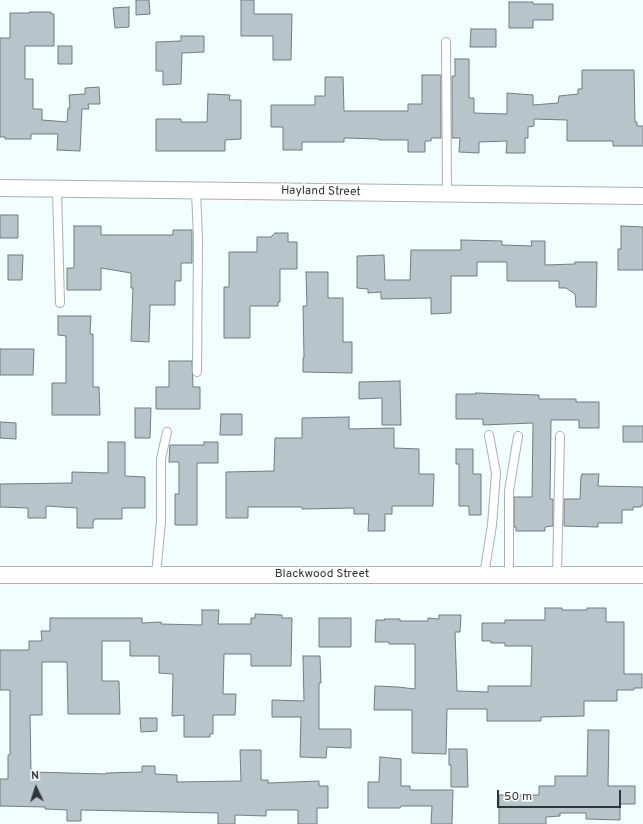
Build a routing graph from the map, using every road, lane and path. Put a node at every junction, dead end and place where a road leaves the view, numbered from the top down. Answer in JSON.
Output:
{"nodes":[{"id":1,"x":446,"y":42,"type":"dead end"},
{"id":2,"x":0,"y":188,"type":"edge"},
{"id":3,"x":57,"y":189,"type":"junction"},
{"id":4,"x":196,"y":191,"type":"junction"},
{"id":5,"x":447,"y":194,"type":"junction"},
{"id":6,"x":643,"y":196,"type":"edge"},
{"id":7,"x":60,"y":303,"type":"dead end"},
{"id":8,"x":197,"y":372,"type":"dead end"},
{"id":9,"x":167,"y":432,"type":"dead end"},
{"id":10,"x":489,"y":435,"type":"dead end"},
{"id":11,"x":518,"y":436,"type":"dead end"},
{"id":12,"x":560,"y":436,"type":"dead end"},
{"id":13,"x":0,"y":575,"type":"edge"},
{"id":14,"x":156,"y":575,"type":"junction"},
{"id":15,"x":484,"y":575,"type":"junction"},
{"id":16,"x":509,"y":575,"type":"junction"},
{"id":17,"x":557,"y":575,"type":"junction"},
{"id":18,"x":643,"y":575,"type":"edge"}],
"edges":[{"from":1,"to":5,"type":"lane"},
{"from":2,"to":3,"type":"street","name":"Hayland Street"},
{"from":3,"to":4,"type":"street","name":"Hayland Street"},
{"from":3,"to":7,"type":"lane"},
{"from":4,"to":5,"type":"street","name":"Hayland Street"},
{"from":4,"to":8,"type":"lane"},
{"from":5,"to":6,"type":"street","name":"Hayland Street"},
{"from":9,"to":14,"type":"lane"},
{"from":10,"to":15,"type":"lane"},
{"from":11,"to":16,"type":"lane"},
{"from":12,"to":17,"type":"lane"},
{"from":13,"to":14,"type":"street","name":"Blackwood Street"},
{"from":14,"to":15,"type":"street","name":"Blackwood Street"},
{"from":15,"to":16,"type":"street","name":"Blackwood Street"},
{"from":16,"to":17,"type":"street","name":"Blackwood Street"},
{"from":17,"to":18,"type":"street","name":"Blackwood Street"}]}
